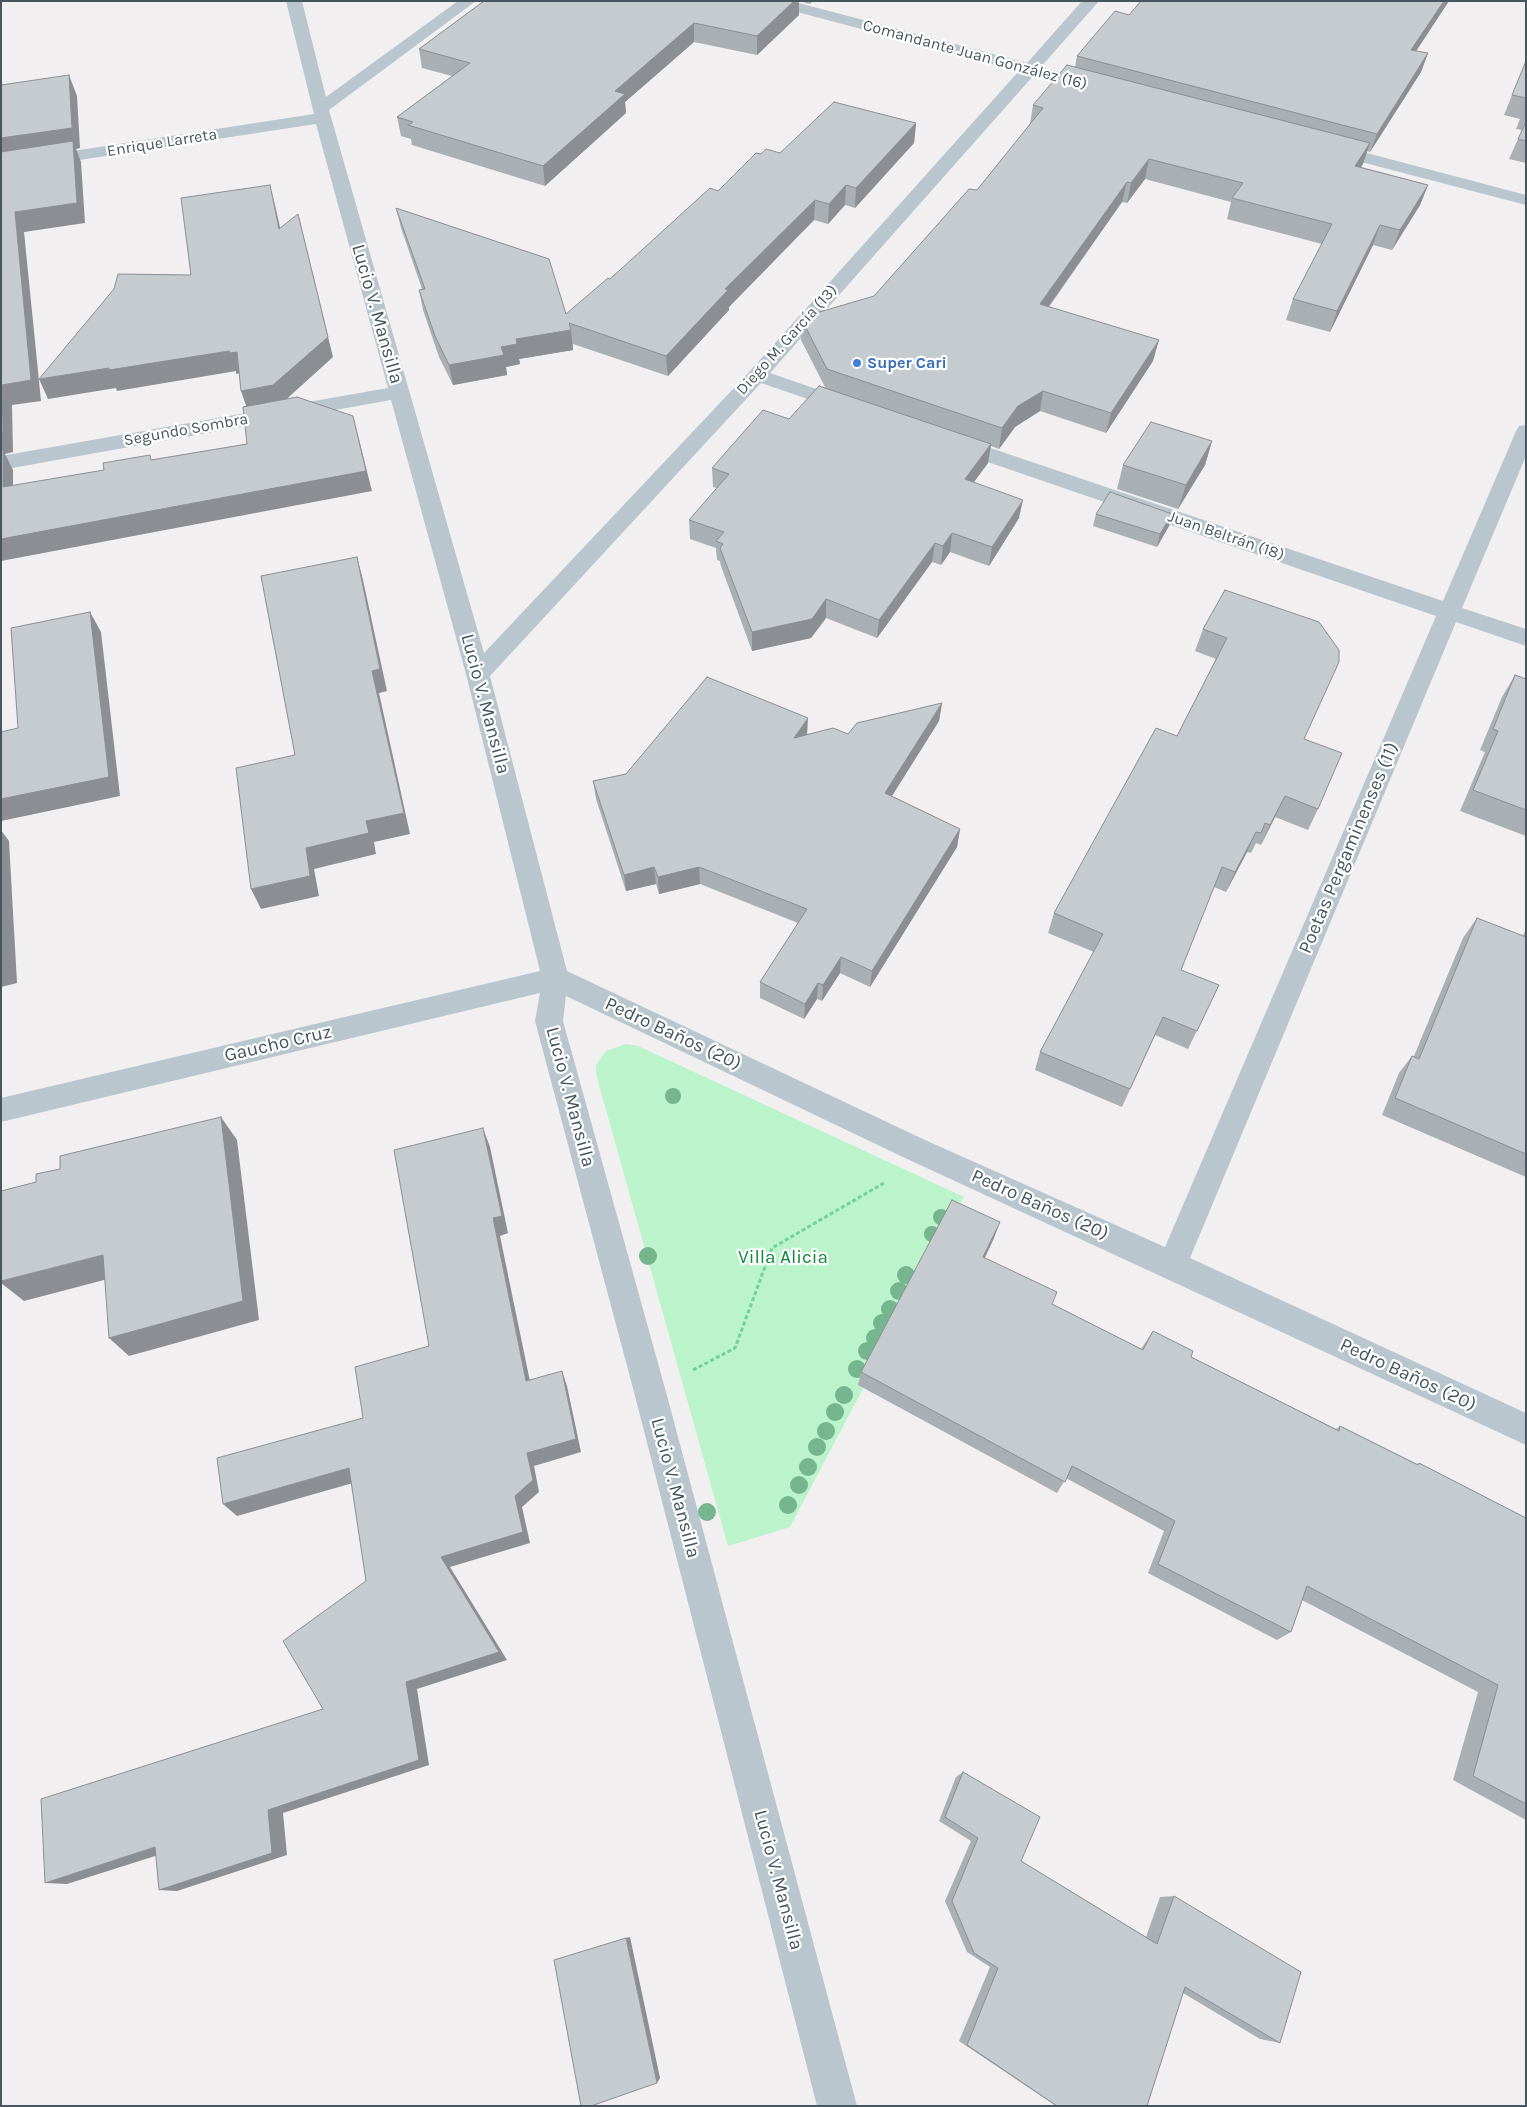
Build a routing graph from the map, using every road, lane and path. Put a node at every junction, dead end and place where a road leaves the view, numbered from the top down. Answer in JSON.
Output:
{"nodes":[{"id":1,"x":294,"y":1,"type":"edge"},
{"id":2,"x":468,"y":1,"type":"edge"},
{"id":3,"x":772,"y":1,"type":"edge"},
{"id":4,"x":1091,"y":1,"type":"edge"},
{"id":5,"x":1030,"y":69,"type":"junction"},
{"id":6,"x":1106,"y":89,"type":"edge"},
{"id":7,"x":322,"y":113,"type":"junction"},
{"id":8,"x":1316,"y":145,"type":"edge"},
{"id":9,"x":1,"y":167,"type":"edge"},
{"id":10,"x":1526,"y":200,"type":"edge"},
{"id":11,"x":756,"y":375,"type":"junction"},
{"id":12,"x":399,"y":392,"type":"junction"},
{"id":13,"x":869,"y":413,"type":"edge"},
{"id":14,"x":1526,"y":431,"type":"edge"},
{"id":15,"x":934,"y":436,"type":"edge"},
{"id":16,"x":1,"y":463,"type":"edge"},
{"id":17,"x":1449,"y":612,"type":"junction"},
{"id":18,"x":1526,"y":638,"type":"edge"},
{"id":19,"x":478,"y":674,"type":"junction"},
{"id":20,"x":555,"y":978,"type":"junction"},
{"id":21,"x":1,"y":1110,"type":"edge"},
{"id":22,"x":880,"y":1187,"type":"dead end"},
{"id":23,"x":1172,"y":1265,"type":"junction"},
{"id":24,"x":735,"y":1348,"type":"dead end"},
{"id":25,"x":1526,"y":1429,"type":"edge"},
{"id":26,"x":837,"y":2106,"type":"edge"}],
"edges":[{"from":1,"to":7,"type":"street","name":"Lucio V. Mansilla"},
{"from":2,"to":7,"type":"street"},
{"from":3,"to":5,"type":"street","name":"Comandante Juan González (16)"},
{"from":4,"to":5,"type":"street","name":"Diego M. García (13)"},
{"from":5,"to":6,"type":"street","name":"Comandante Juan González (16)"},
{"from":5,"to":11,"type":"street","name":"Diego M. García (13)"},
{"from":7,"to":9,"type":"street","name":"Enrique Larreta"},
{"from":7,"to":12,"type":"street","name":"Lucio V. Mansilla"},
{"from":8,"to":10,"type":"street"},
{"from":11,"to":13,"type":"street"},
{"from":11,"to":19,"type":"street","name":"Diego M. García (13)"},
{"from":12,"to":16,"type":"street","name":"Segundo Sombra"},
{"from":12,"to":19,"type":"street","name":"Lucio V. Mansilla"},
{"from":14,"to":17,"type":"street","name":"Poetas Pergaminenses (11)"},
{"from":15,"to":17,"type":"street","name":"Juan Beltrán (18)"},
{"from":17,"to":18,"type":"street","name":"Juan Beltrán (18)"},
{"from":17,"to":23,"type":"street","name":"Poetas Pergaminenses (11)"},
{"from":19,"to":20,"type":"street","name":"Lucio V. Mansilla"},
{"from":20,"to":21,"type":"street","name":"Gaucho Cruz"},
{"from":20,"to":23,"type":"street","name":"Pedro Baños (20)"},
{"from":20,"to":26,"type":"street","name":"Lucio V. Mansilla"},
{"from":22,"to":24,"type":"path"},
{"from":23,"to":25,"type":"street","name":"Pedro Baños (20)"}]}
